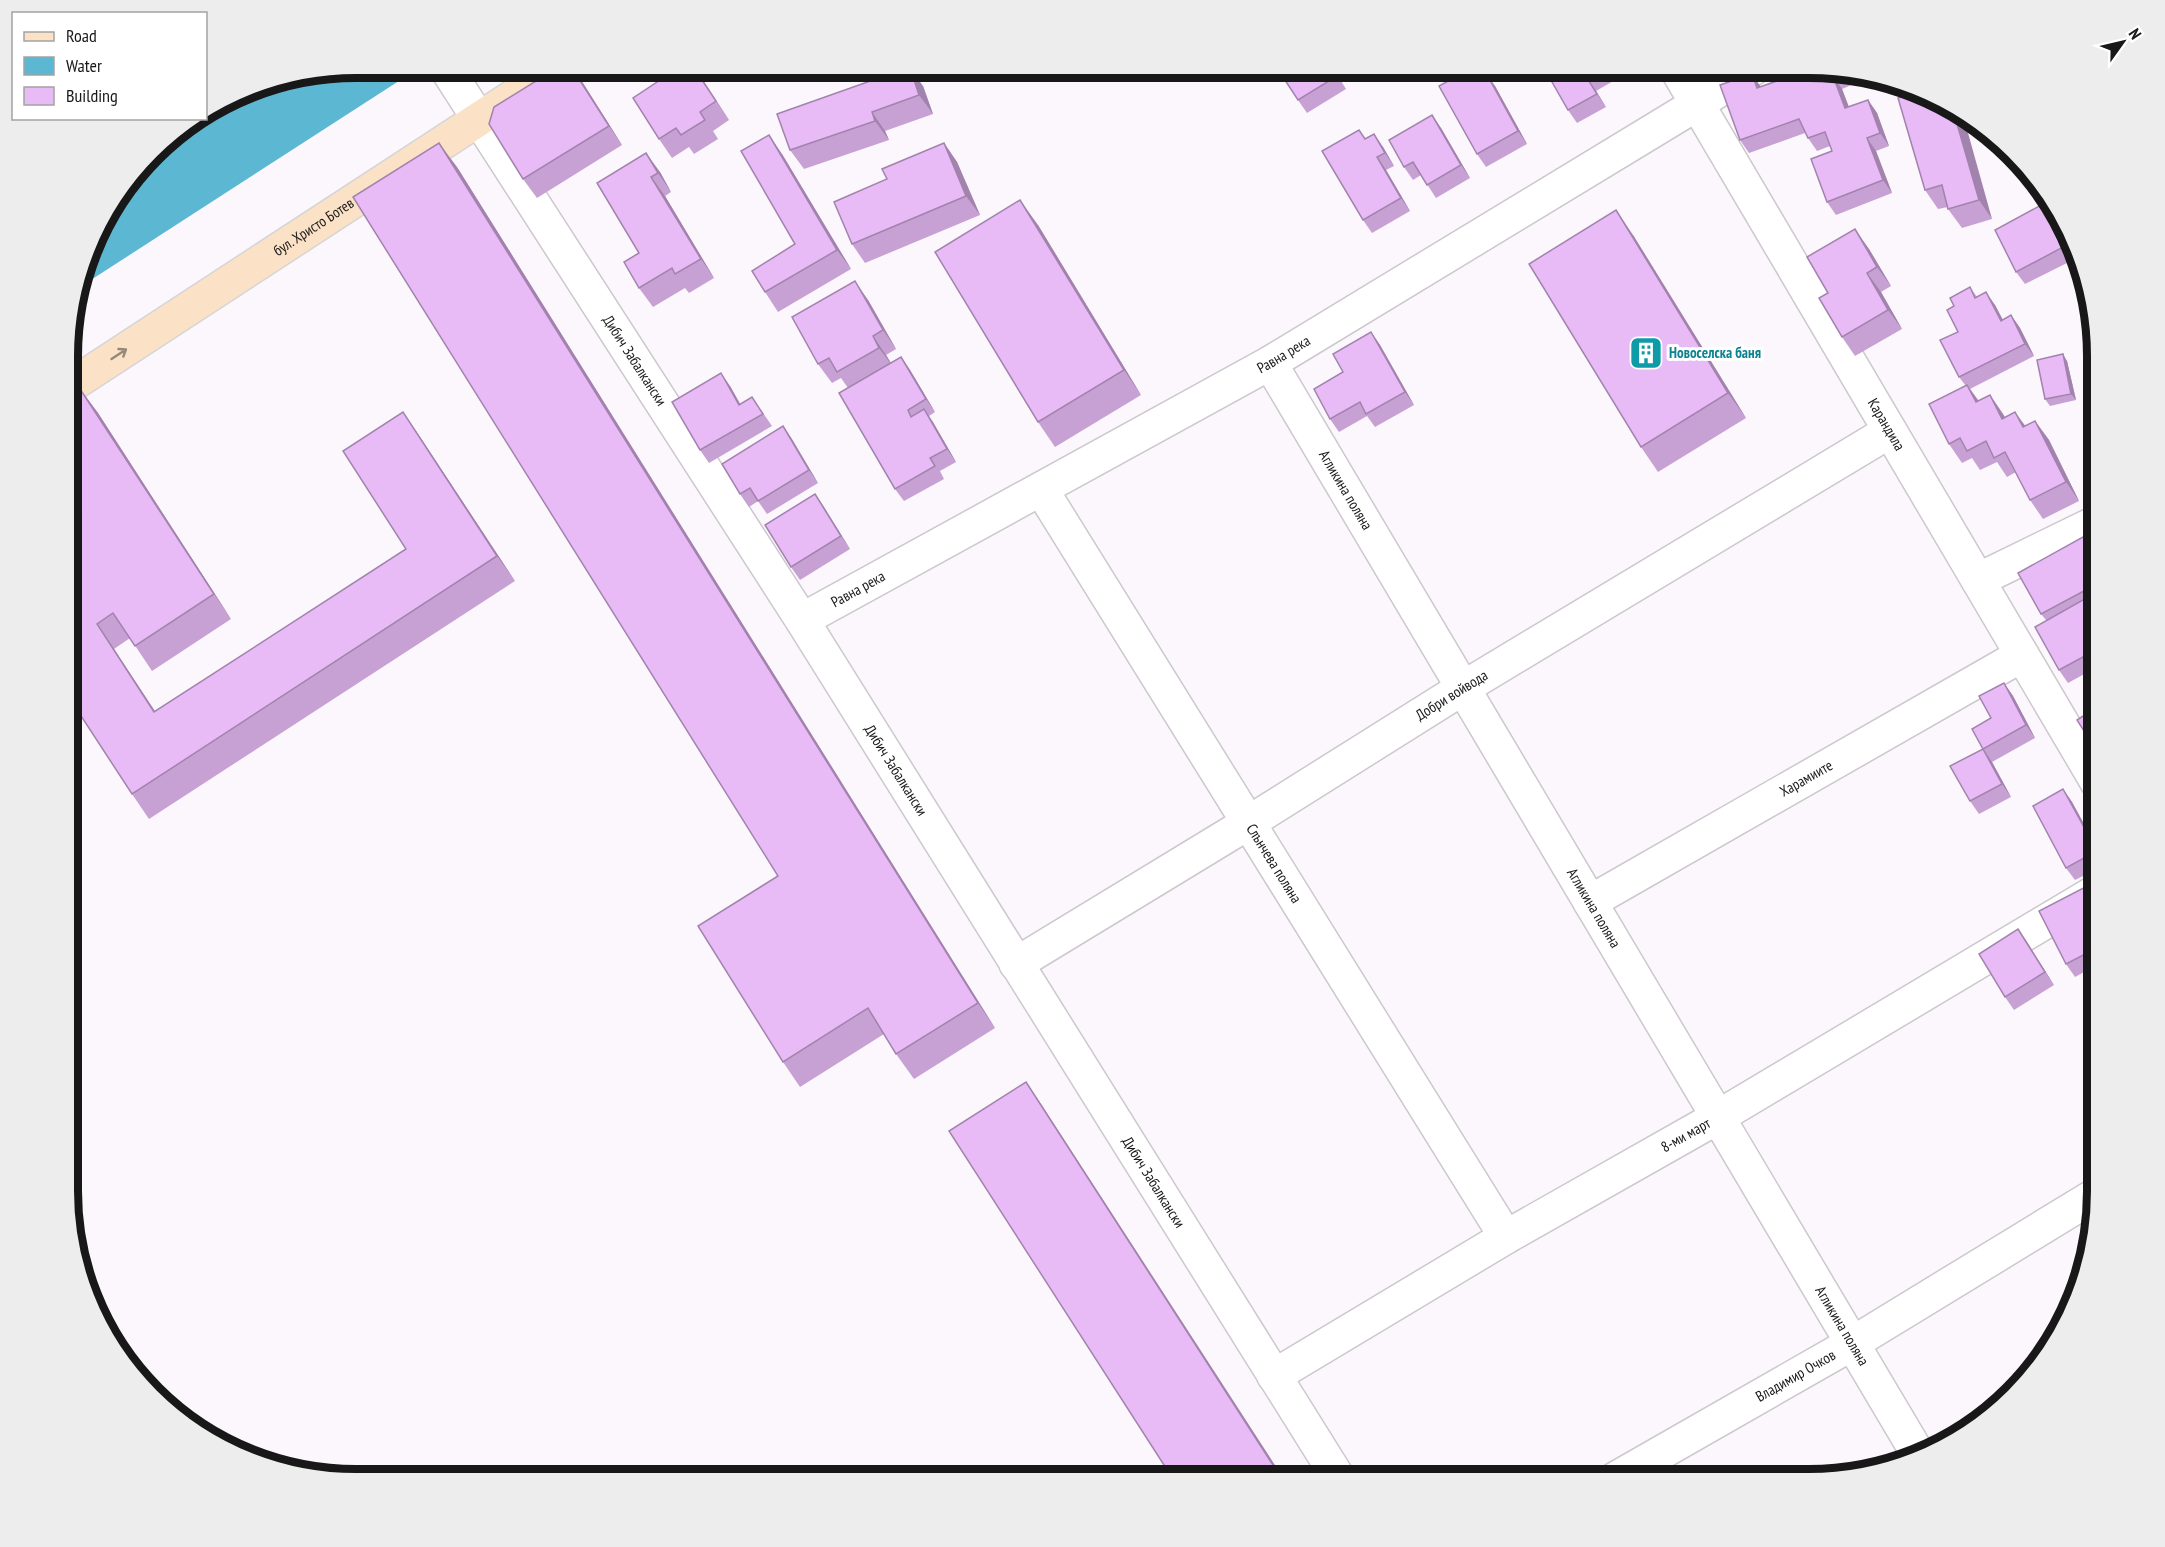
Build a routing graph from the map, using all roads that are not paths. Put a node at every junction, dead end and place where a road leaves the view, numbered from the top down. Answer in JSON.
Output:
{"nodes":[{"id":1,"x":453,"y":78,"type":"edge"},
{"id":2,"x":542,"y":78,"type":"edge"},
{"id":3,"x":1682,"y":78,"type":"edge"},
{"id":4,"x":1738,"y":78,"type":"edge"},
{"id":5,"x":1697,"y":104,"type":"junction"},
{"id":6,"x":479,"y":118,"type":"junction"},
{"id":7,"x":1269,"y":363,"type":"junction"},
{"id":8,"x":78,"y":381,"type":"edge"},
{"id":9,"x":1890,"y":431,"type":"junction"},
{"id":10,"x":1041,"y":489,"type":"junction"},
{"id":11,"x":2087,"y":527,"type":"edge"},
{"id":12,"x":1978,"y":580,"type":"junction"},
{"id":13,"x":802,"y":620,"type":"junction"},
{"id":14,"x":2022,"y":655,"type":"junction"},
{"id":15,"x":1463,"y":688,"type":"junction"},
{"id":16,"x":2087,"y":765,"type":"edge"},
{"id":17,"x":1248,"y":823,"type":"junction"},
{"id":18,"x":2087,"y":897,"type":"edge"},
{"id":19,"x":1590,"y":902,"type":"junction"},
{"id":20,"x":1016,"y":964,"type":"junction"},
{"id":21,"x":1718,"y":1117,"type":"junction"},
{"id":22,"x":2086,"y":1200,"type":"edge"},
{"id":23,"x":1506,"y":1237,"type":"junction"},
{"id":24,"x":1853,"y":1343,"type":"junction"},
{"id":25,"x":1274,"y":1376,"type":"junction"},
{"id":26,"x":1915,"y":1448,"type":"edge"},
{"id":27,"x":1333,"y":1469,"type":"edge"},
{"id":28,"x":1632,"y":1469,"type":"edge"}],
"edges":[{"from":1,"to":6,"type":"street","name":"Дибич Забалкански"},
{"from":2,"to":6,"type":"main road","name":"бул. Христо Ботев"},
{"from":3,"to":5,"type":"street","name":"Карандила"},
{"from":4,"to":5,"type":"street","name":"Равна река"},
{"from":5,"to":7,"type":"street","name":"Равна река"},
{"from":5,"to":9,"type":"street","name":"Карандила"},
{"from":8,"to":6,"type":"main road","name":"бул. Христо Ботев","one_way":true},
{"from":6,"to":13,"type":"street","name":"Дибич Забалкански"},
{"from":7,"to":10,"type":"street","name":"Равна река"},
{"from":7,"to":15,"type":"street","name":"Агликина поляна"},
{"from":9,"to":12,"type":"street","name":"Карандила"},
{"from":9,"to":15,"type":"street","name":"Добри войвода"},
{"from":10,"to":13,"type":"street","name":"Равна река"},
{"from":10,"to":17,"type":"street","name":"Слънчева поляна"},
{"from":11,"to":12,"type":"street"},
{"from":12,"to":14,"type":"street","name":"Карандила"},
{"from":13,"to":20,"type":"street","name":"Дибич Забалкански"},
{"from":14,"to":16,"type":"street","name":"Карандила"},
{"from":14,"to":19,"type":"street","name":"Харамиите"},
{"from":15,"to":17,"type":"street","name":"Добри войвода"},
{"from":15,"to":19,"type":"street","name":"Агликина поляна"},
{"from":17,"to":20,"type":"street","name":"Добри войвода"},
{"from":17,"to":23,"type":"street","name":"Слънчева поляна"},
{"from":18,"to":21,"type":"street","name":"8-ми март"},
{"from":19,"to":21,"type":"street","name":"Агликина поляна"},
{"from":20,"to":25,"type":"street","name":"Дибич Забалкански"},
{"from":21,"to":23,"type":"street","name":"8-ми март"},
{"from":21,"to":24,"type":"street","name":"Агликина поляна"},
{"from":22,"to":24,"type":"street","name":"Владимир Очков"},
{"from":23,"to":25,"type":"street","name":"8-ми март"},
{"from":24,"to":26,"type":"street","name":"Агликина поляна"},
{"from":24,"to":28,"type":"street","name":"Владимир Очков"},
{"from":25,"to":27,"type":"street","name":"Дибич Забалкански"}]}
